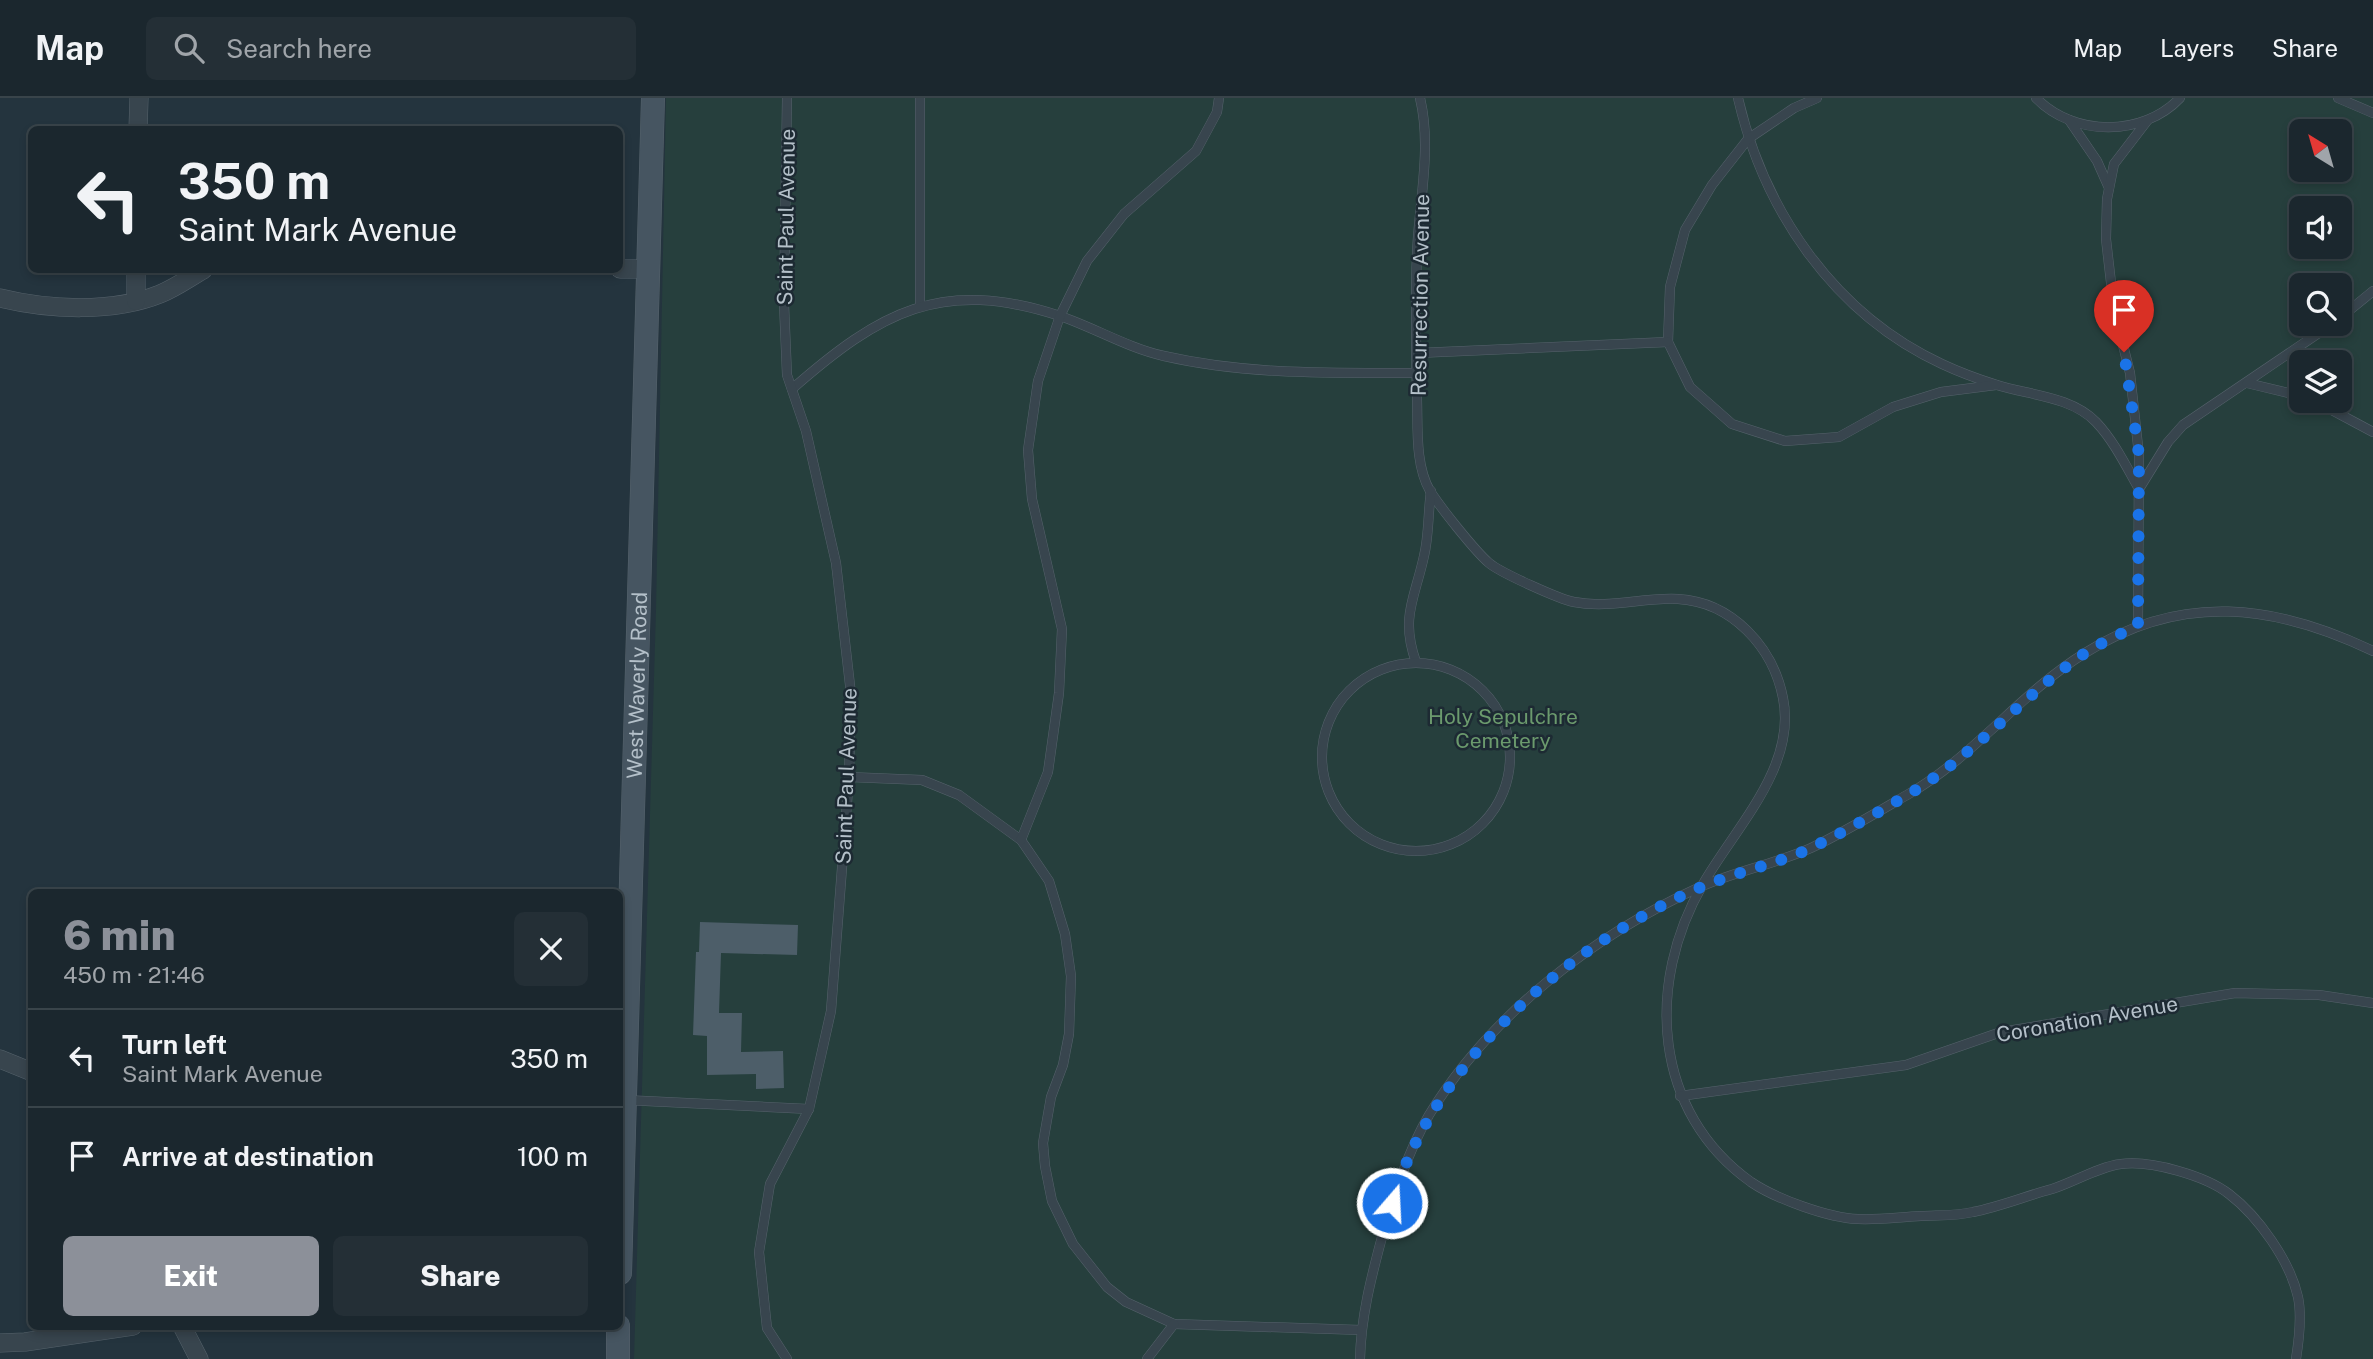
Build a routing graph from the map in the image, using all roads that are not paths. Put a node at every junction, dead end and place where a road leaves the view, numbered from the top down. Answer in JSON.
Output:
{"nodes":[{"id":1,"x":139,"y":98,"type":"edge"},
{"id":2,"x":653,"y":98,"type":"edge"},
{"id":3,"x":787,"y":98,"type":"edge"},
{"id":4,"x":920,"y":98,"type":"edge"},
{"id":5,"x":1219,"y":98,"type":"edge"},
{"id":6,"x":1420,"y":98,"type":"edge"},
{"id":7,"x":1738,"y":98,"type":"edge"},
{"id":8,"x":1817,"y":98,"type":"edge"},
{"id":9,"x":2180,"y":98,"type":"edge"},
{"id":10,"x":2338,"y":98,"type":"edge"},
{"id":11,"x":2035,"y":99,"type":"edge"},
{"id":12,"x":2373,"y":113,"type":"edge"},
{"id":13,"x":2068,"y":120,"type":"junction"},
{"id":14,"x":2147,"y":121,"type":"junction"},
{"id":15,"x":138,"y":126,"type":"edge"},
{"id":16,"x":1748,"y":139,"type":"junction"},
{"id":17,"x":2109,"y":188,"type":"junction"},
{"id":18,"x":623,"y":269,"type":"edge"},
{"id":19,"x":650,"y":269,"type":"junction"},
{"id":20,"x":136,"y":273,"type":"edge"},
{"id":21,"x":197,"y":273,"type":"edge"},
{"id":22,"x":2373,"y":291,"type":"edge"},
{"id":23,"x":0,"y":298,"type":"edge"},
{"id":24,"x":136,"y":301,"type":"junction"},
{"id":25,"x":920,"y":306,"type":"junction"},
{"id":26,"x":2352,"y":308,"type":"edge"},
{"id":27,"x":1060,"y":316,"type":"junction"},
{"id":28,"x":2315,"y":336,"type":"edge"},
{"id":29,"x":1668,"y":342,"type":"junction"},
{"id":30,"x":1418,"y":354,"type":"junction"},
{"id":31,"x":1417,"y":373,"type":"junction"},
{"id":32,"x":2247,"y":383,"type":"junction"},
{"id":33,"x":1997,"y":385,"type":"junction"},
{"id":34,"x":792,"y":389,"type":"junction"},
{"id":35,"x":2289,"y":393,"type":"edge"},
{"id":36,"x":2337,"y":413,"type":"edge"},
{"id":37,"x":2373,"y":432,"type":"edge"},
{"id":38,"x":2139,"y":489,"type":"junction"},
{"id":39,"x":1431,"y":491,"type":"junction"},
{"id":40,"x":2138,"y":625,"type":"junction"},
{"id":41,"x":2373,"y":651,"type":"edge"},
{"id":42,"x":1416,"y":662,"type":"junction"},
{"id":43,"x":849,"y":777,"type":"junction"},
{"id":44,"x":1021,"y":840,"type":"junction"},
{"id":45,"x":1701,"y":887,"type":"junction"},
{"id":46,"x":2373,"y":1003,"type":"edge"},
{"id":47,"x":0,"y":1059,"type":"edge"},
{"id":48,"x":28,"y":1070,"type":"edge"},
{"id":49,"x":1680,"y":1096,"type":"junction"},
{"id":50,"x":623,"y":1100,"type":"joint"},
{"id":51,"x":809,"y":1109,"type":"junction"},
{"id":52,"x":1174,"y":1324,"type":"junction"},
{"id":53,"x":106,"y":1330,"type":"edge"},
{"id":54,"x":184,"y":1330,"type":"edge"},
{"id":55,"x":618,"y":1330,"type":"edge"},
{"id":56,"x":1361,"y":1330,"type":"junction"},
{"id":57,"x":0,"y":1343,"type":"edge"},
{"id":58,"x":199,"y":1359,"type":"edge"},
{"id":59,"x":618,"y":1359,"type":"edge"},
{"id":60,"x":787,"y":1359,"type":"edge"},
{"id":61,"x":1147,"y":1359,"type":"edge"},
{"id":62,"x":1360,"y":1359,"type":"edge"},
{"id":63,"x":2296,"y":1359,"type":"edge"}],
"edges":[{"from":1,"to":15,"type":"street"},
{"from":2,"to":19,"type":"street","name":"West Waverly Road"},
{"from":3,"to":34,"type":"lane","name":"Saint Paul Avenue"},
{"from":4,"to":25,"type":"lane"},
{"from":5,"to":27,"type":"lane"},
{"from":6,"to":30,"type":"lane","name":"Resurrection Avenue"},
{"from":7,"to":16,"type":"lane"},
{"from":8,"to":16,"type":"lane"},
{"from":9,"to":14,"type":"lane"},
{"from":10,"to":12,"type":"lane"},
{"from":11,"to":13,"type":"lane"},
{"from":13,"to":14,"type":"lane"},
{"from":13,"to":17,"type":"lane"},
{"from":14,"to":17,"type":"lane"},
{"from":16,"to":29,"type":"lane"},
{"from":16,"to":33,"type":"lane"},
{"from":17,"to":38,"type":"lane"},
{"from":18,"to":19,"type":"street"},
{"from":19,"to":50,"type":"street","name":"West Waverly Road"},
{"from":20,"to":24,"type":"street"},
{"from":21,"to":24,"type":"street"},
{"from":22,"to":26,"type":"lane"},
{"from":23,"to":24,"type":"street"},
{"from":25,"to":27,"type":"lane"},
{"from":25,"to":34,"type":"lane"},
{"from":27,"to":31,"type":"lane"},
{"from":27,"to":44,"type":"lane"},
{"from":28,"to":32,"type":"lane"},
{"from":29,"to":30,"type":"lane"},
{"from":29,"to":33,"type":"lane"},
{"from":30,"to":31,"type":"lane","name":"Resurrection Avenue"},
{"from":31,"to":39,"type":"lane","name":"Resurrection Avenue"},
{"from":32,"to":35,"type":"lane"},
{"from":32,"to":38,"type":"lane"},
{"from":33,"to":38,"type":"lane"},
{"from":34,"to":43,"type":"lane","name":"Saint Paul Avenue"},
{"from":36,"to":37,"type":"lane"},
{"from":38,"to":40,"type":"lane"},
{"from":39,"to":42,"type":"lane"},
{"from":39,"to":45,"type":"lane"},
{"from":40,"to":41,"type":"lane"},
{"from":40,"to":45,"type":"lane"},
{"from":42,"to":42,"type":"lane"},
{"from":43,"to":44,"type":"lane"},
{"from":43,"to":51,"type":"lane","name":"Saint Paul Avenue"},
{"from":44,"to":52,"type":"lane"},
{"from":45,"to":49,"type":"lane"},
{"from":45,"to":56,"type":"lane"},
{"from":46,"to":49,"type":"lane","name":"Coronation Avenue"},
{"from":47,"to":48,"type":"street"},
{"from":49,"to":63,"type":"lane"},
{"from":50,"to":51,"type":"lane"},
{"from":51,"to":60,"type":"lane","name":"Saint Paul Avenue"},
{"from":52,"to":56,"type":"lane"},
{"from":52,"to":61,"type":"lane"},
{"from":53,"to":57,"type":"street"},
{"from":54,"to":58,"type":"street"},
{"from":55,"to":59,"type":"street"},
{"from":56,"to":62,"type":"lane"}]}
